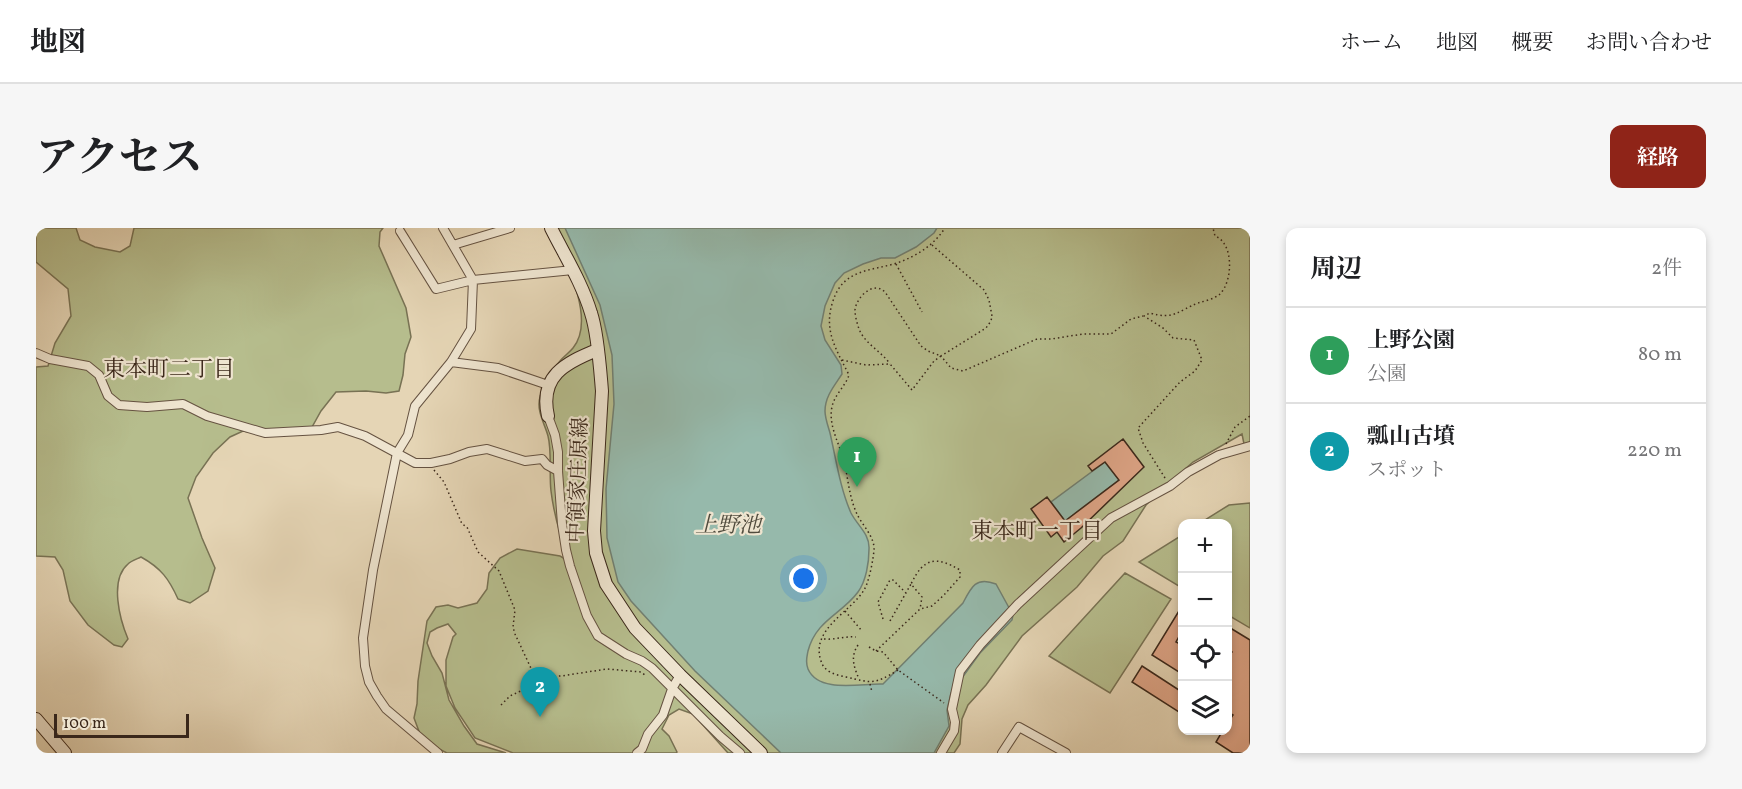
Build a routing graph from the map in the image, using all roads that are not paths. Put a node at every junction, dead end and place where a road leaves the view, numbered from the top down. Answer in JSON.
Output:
{"nodes":[{"id":1,"x":443,"y":228,"type":"edge"},
{"id":2,"x":510,"y":228,"type":"edge"},
{"id":3,"x":551,"y":228,"type":"edge"},
{"id":4,"x":400,"y":231,"type":"dead end"},
{"id":5,"x":453,"y":245,"type":"junction"},
{"id":6,"x":573,"y":270,"type":"junction"},
{"id":7,"x":472,"y":280,"type":"junction"},
{"id":8,"x":597,"y":350,"type":"junction"},
{"id":9,"x":36,"y":353,"type":"edge"},
{"id":10,"x":451,"y":362,"type":"junction"},
{"id":11,"x":548,"y":385,"type":"junction"},
{"id":12,"x":548,"y":416,"type":"joint"},
{"id":13,"x":1250,"y":446,"type":"edge"},
{"id":14,"x":397,"y":453,"type":"junction"},
{"id":15,"x":558,"y":471,"type":"junction"},
{"id":16,"x":680,"y":675,"type":"junction"},
{"id":17,"x":672,"y":689,"type":"junction"},
{"id":18,"x":36,"y":719,"type":"edge"},
{"id":19,"x":65,"y":753,"type":"edge"},
{"id":20,"x":438,"y":753,"type":"edge"},
{"id":21,"x":637,"y":753,"type":"edge"},
{"id":22,"x":740,"y":753,"type":"edge"},
{"id":23,"x":761,"y":753,"type":"edge"},
{"id":24,"x":941,"y":753,"type":"edge"},
{"id":25,"x":1002,"y":753,"type":"edge"},
{"id":26,"x":1066,"y":753,"type":"edge"}],
"edges":[{"from":1,"to":5,"type":"street"},
{"from":2,"to":5,"type":"street"},
{"from":3,"to":6,"type":"main road","name":"中領家庄原線"},
{"from":4,"to":7,"type":"street"},
{"from":5,"to":7,"type":"street"},
{"from":6,"to":7,"type":"street"},
{"from":6,"to":8,"type":"main road","name":"中領家庄原線"},
{"from":7,"to":10,"type":"street"},
{"from":8,"to":11,"type":"main road"},
{"from":8,"to":16,"type":"main road","name":"中領家庄原線"},
{"from":9,"to":14,"type":"street"},
{"from":10,"to":11,"type":"street"},
{"from":10,"to":14,"type":"street"},
{"from":11,"to":12,"type":"main road"},
{"from":12,"to":15,"type":"street"},
{"from":13,"to":24,"type":"street"},
{"from":14,"to":15,"type":"street"},
{"from":14,"to":20,"type":"street"},
{"from":15,"to":17,"type":"street"},
{"from":16,"to":17,"type":"street"},
{"from":16,"to":23,"type":"main road","name":"中領家庄原線"},
{"from":17,"to":21,"type":"street"},
{"from":17,"to":22,"type":"street"},
{"from":18,"to":19,"type":"main road"},
{"from":25,"to":26,"type":"street"}]}
